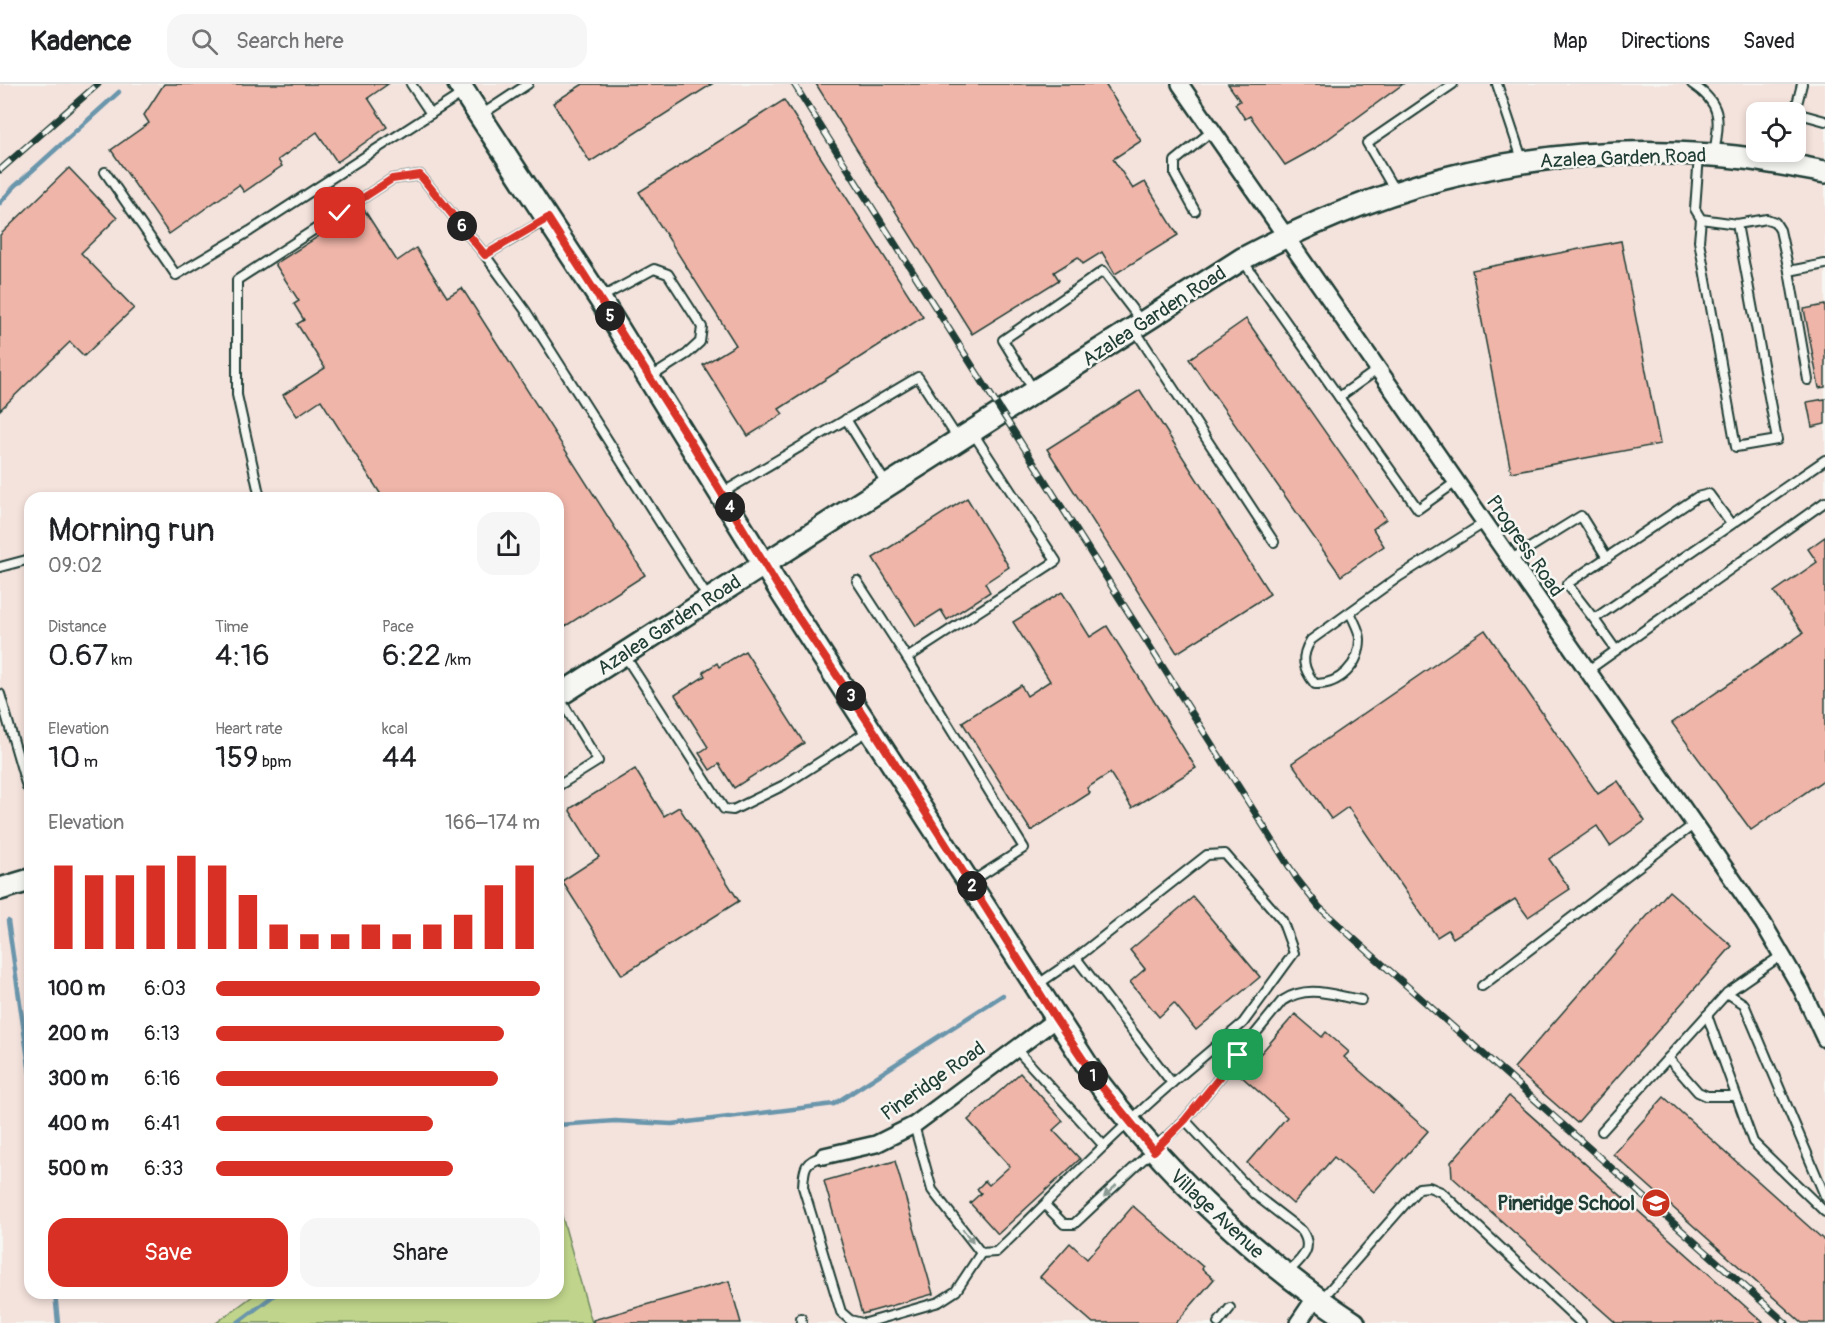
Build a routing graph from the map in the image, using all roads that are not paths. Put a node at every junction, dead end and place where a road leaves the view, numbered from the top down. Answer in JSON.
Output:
{"nodes":[{"id":1,"x":411,"y":84,"type":"edge"},
{"id":2,"x":528,"y":84,"type":"edge"},
{"id":3,"x":1180,"y":84,"type":"edge"},
{"id":4,"x":1453,"y":84,"type":"edge"},
{"id":5,"x":1497,"y":84,"type":"edge"},
{"id":6,"x":1692,"y":84,"type":"edge"},
{"id":7,"x":1802,"y":84,"type":"edge"},
{"id":8,"x":462,"y":88,"type":"edge"},
{"id":9,"x":1798,"y":102,"type":"edge"},
{"id":10,"x":431,"y":114,"type":"junction"},
{"id":11,"x":480,"y":115,"type":"junction"},
{"id":12,"x":1806,"y":116,"type":"edge"},
{"id":13,"x":1825,"y":121,"type":"edge"},
{"id":14,"x":1213,"y":130,"type":"junction"},
{"id":15,"x":1706,"y":154,"type":"junction"},
{"id":16,"x":1523,"y":161,"type":"junction"},
{"id":17,"x":105,"y":172,"type":"dead end"},
{"id":18,"x":1825,"y":172,"type":"edge"},
{"id":19,"x":1395,"y":191,"type":"junction"},
{"id":20,"x":1195,"y":211,"type":"dead end"},
{"id":21,"x":548,"y":218,"type":"junction"},
{"id":22,"x":1701,"y":219,"type":"junction"},
{"id":23,"x":1737,"y":224,"type":"junction"},
{"id":24,"x":1286,"y":236,"type":"junction"},
{"id":25,"x":485,"y":255,"type":"junction"},
{"id":26,"x":1242,"y":259,"type":"junction"},
{"id":27,"x":1825,"y":264,"type":"edge"},
{"id":28,"x":1789,"y":271,"type":"junction"},
{"id":29,"x":600,"y":299,"type":"junction"},
{"id":30,"x":1138,"y":326,"type":"junction"},
{"id":31,"x":1377,"y":370,"type":"junction"},
{"id":32,"x":650,"y":378,"type":"junction"},
{"id":33,"x":1808,"y":380,"type":"dead end"},
{"id":34,"x":1035,"y":392,"type":"junction"},
{"id":35,"x":1339,"y":397,"type":"junction"},
{"id":36,"x":846,"y":419,"type":"junction"},
{"id":37,"x":966,"y":436,"type":"junction"},
{"id":38,"x":1825,"y":460,"type":"edge"},
{"id":39,"x":1456,"y":482,"type":"junction"},
{"id":40,"x":888,"y":486,"type":"junction"},
{"id":41,"x":259,"y":492,"type":"edge"},
{"id":42,"x":722,"y":493,"type":"junction"},
{"id":43,"x":1825,"y":502,"type":"edge"},
{"id":44,"x":1484,"y":523,"type":"junction"},
{"id":45,"x":1731,"y":524,"type":"junction"},
{"id":46,"x":1274,"y":542,"type":"dead end"},
{"id":47,"x":1607,"y":558,"type":"junction"},
{"id":48,"x":1510,"y":560,"type":"junction"},
{"id":49,"x":24,"y":561,"type":"edge"},
{"id":50,"x":765,"y":564,"type":"junction"},
{"id":51,"x":0,"y":567,"type":"edge"},
{"id":52,"x":857,"y":581,"type":"dead end"},
{"id":53,"x":709,"y":600,"type":"junction"},
{"id":54,"x":1350,"y":612,"type":"junction"},
{"id":55,"x":1594,"y":619,"type":"junction"},
{"id":56,"x":1616,"y":650,"type":"junction"},
{"id":57,"x":624,"y":654,"type":"junction"},
{"id":58,"x":907,"y":658,"type":"junction"},
{"id":59,"x":1587,"y":671,"type":"junction"},
{"id":60,"x":564,"y":692,"type":"edge"},
{"id":61,"x":0,"y":694,"type":"edge"},
{"id":62,"x":564,"y":706,"type":"edge"},
{"id":63,"x":872,"y":729,"type":"junction"},
{"id":64,"x":24,"y":778,"type":"edge"},
{"id":65,"x":564,"y":782,"type":"edge"},
{"id":66,"x":1693,"y":825,"type":"junction"},
{"id":67,"x":24,"y":882,"type":"edge"},
{"id":68,"x":969,"y":883,"type":"junction"},
{"id":69,"x":0,"y":889,"type":"edge"},
{"id":70,"x":1782,"y":955,"type":"junction"},
{"id":71,"x":1076,"y":958,"type":"junction"},
{"id":72,"x":1035,"y":986,"type":"junction"},
{"id":73,"x":1482,"y":986,"type":"dead end"},
{"id":74,"x":1728,"y":993,"type":"junction"},
{"id":75,"x":1361,"y":1000,"type":"dead end"},
{"id":76,"x":1707,"y":1015,"type":"junction"},
{"id":77,"x":1056,"y":1019,"type":"junction"},
{"id":78,"x":1825,"y":1039,"type":"edge"},
{"id":79,"x":1016,"y":1049,"type":"junction"},
{"id":80,"x":1668,"y":1058,"type":"junction"},
{"id":81,"x":1172,"y":1083,"type":"junction"},
{"id":82,"x":1737,"y":1096,"type":"junction"},
{"id":83,"x":1185,"y":1120,"type":"junction"},
{"id":84,"x":1127,"y":1121,"type":"junction"},
{"id":85,"x":914,"y":1125,"type":"junction"},
{"id":86,"x":1602,"y":1131,"type":"dead end"},
{"id":87,"x":1104,"y":1146,"type":"junction"},
{"id":88,"x":1154,"y":1151,"type":"junction"},
{"id":89,"x":824,"y":1156,"type":"joint"},
{"id":90,"x":1825,"y":1196,"type":"edge"},
{"id":91,"x":1045,"y":1205,"type":"junction"},
{"id":92,"x":1825,"y":1212,"type":"edge"},
{"id":93,"x":981,"y":1253,"type":"junction"},
{"id":94,"x":1285,"y":1275,"type":"junction"},
{"id":95,"x":1318,"y":1299,"type":"junction"},
{"id":96,"x":1230,"y":1308,"type":"dead end"},
{"id":97,"x":864,"y":1323,"type":"edge"},
{"id":98,"x":1218,"y":1323,"type":"edge"},
{"id":99,"x":1298,"y":1323,"type":"edge"},
{"id":100,"x":1354,"y":1323,"type":"edge"},
{"id":101,"x":1581,"y":1323,"type":"edge"}],
"edges":[{"from":1,"to":10,"type":"lane"},
{"from":2,"to":11,"type":"lane"},
{"from":3,"to":14,"type":"street","name":"Progress Road"},
{"from":4,"to":19,"type":"lane"},
{"from":5,"to":16,"type":"lane"},
{"from":6,"to":15,"type":"lane"},
{"from":7,"to":9,"type":"lane"},
{"from":8,"to":10,"type":"lane"},
{"from":8,"to":11,"type":"street","name":"Village Avenue"},
{"from":10,"to":17,"type":"lane"},
{"from":11,"to":21,"type":"street","name":"Village Avenue"},
{"from":12,"to":13,"type":"lane"},
{"from":14,"to":20,"type":"lane"},
{"from":14,"to":24,"type":"street","name":"Progress Road"},
{"from":15,"to":16,"type":"street","name":"Azalea Garden Road"},
{"from":15,"to":18,"type":"street","name":"Azalea Garden Road"},
{"from":15,"to":22,"type":"lane"},
{"from":16,"to":19,"type":"street","name":"Azalea Garden Road"},
{"from":19,"to":24,"type":"street","name":"Azalea Garden Road"},
{"from":21,"to":25,"type":"lane"},
{"from":21,"to":29,"type":"street","name":"Village Avenue"},
{"from":22,"to":23,"type":"lane"},
{"from":22,"to":23,"type":"lane"},
{"from":23,"to":28,"type":"lane"},
{"from":24,"to":26,"type":"street","name":"Azalea Garden Road"},
{"from":24,"to":31,"type":"street","name":"Progress Road"},
{"from":25,"to":41,"type":"lane"},
{"from":25,"to":53,"type":"lane"},
{"from":26,"to":30,"type":"street","name":"Azalea Garden Road"},
{"from":26,"to":35,"type":"lane"},
{"from":27,"to":28,"type":"lane"},
{"from":28,"to":33,"type":"lane"},
{"from":29,"to":32,"type":"street","name":"Village Avenue"},
{"from":29,"to":32,"type":"lane"},
{"from":30,"to":34,"type":"street","name":"Azalea Garden Road"},
{"from":30,"to":34,"type":"lane"},
{"from":30,"to":46,"type":"lane"},
{"from":31,"to":35,"type":"lane"},
{"from":31,"to":39,"type":"street","name":"Progress Road"},
{"from":32,"to":42,"type":"street","name":"Village Avenue"},
{"from":34,"to":37,"type":"street","name":"Azalea Garden Road"},
{"from":35,"to":39,"type":"lane"},
{"from":36,"to":37,"type":"lane"},
{"from":36,"to":40,"type":"lane"},
{"from":36,"to":42,"type":"lane"},
{"from":37,"to":40,"type":"street","name":"Azalea Garden Road"},
{"from":37,"to":58,"type":"lane"},
{"from":38,"to":45,"type":"lane"},
{"from":39,"to":44,"type":"street","name":"Progress Road"},
{"from":40,"to":50,"type":"street","name":"Azalea Garden Road"},
{"from":42,"to":50,"type":"street","name":"Village Avenue"},
{"from":43,"to":56,"type":"lane"},
{"from":44,"to":48,"type":"street","name":"Progress Road"},
{"from":44,"to":54,"type":"lane"},
{"from":45,"to":47,"type":"lane"},
{"from":45,"to":55,"type":"lane"},
{"from":47,"to":48,"type":"lane"},
{"from":47,"to":55,"type":"lane"},
{"from":48,"to":59,"type":"street","name":"Progress Road"},
{"from":49,"to":51,"type":"lane"},
{"from":50,"to":53,"type":"street","name":"Azalea Garden Road"},
{"from":50,"to":63,"type":"street","name":"Village Avenue"},
{"from":52,"to":58,"type":"lane"},
{"from":53,"to":57,"type":"street","name":"Azalea Garden Road"},
{"from":54,"to":54,"type":"lane"},
{"from":55,"to":56,"type":"lane"},
{"from":56,"to":59,"type":"lane"},
{"from":57,"to":60,"type":"street","name":"Azalea Garden Road"},
{"from":57,"to":63,"type":"lane"},
{"from":58,"to":68,"type":"lane"},
{"from":59,"to":66,"type":"street","name":"Progress Road"},
{"from":61,"to":64,"type":"lane"},
{"from":62,"to":65,"type":"lane"},
{"from":63,"to":68,"type":"street","name":"Village Avenue"},
{"from":66,"to":70,"type":"street","name":"Progress Road"},
{"from":66,"to":73,"type":"lane"},
{"from":67,"to":69,"type":"street"},
{"from":68,"to":72,"type":"street","name":"Village Avenue"},
{"from":70,"to":74,"type":"lane"},
{"from":70,"to":78,"type":"street","name":"Progress Road"},
{"from":71,"to":72,"type":"lane"},
{"from":71,"to":81,"type":"lane"},
{"from":71,"to":81,"type":"lane"},
{"from":72,"to":77,"type":"street","name":"Village Avenue"},
{"from":74,"to":76,"type":"lane"},
{"from":74,"to":90,"type":"lane"},
{"from":75,"to":83,"type":"lane"},
{"from":76,"to":80,"type":"lane"},
{"from":76,"to":82,"type":"lane"},
{"from":77,"to":79,"type":"street","name":"Pineridge Road"},
{"from":77,"to":84,"type":"street","name":"Village Avenue"},
{"from":79,"to":85,"type":"street","name":"Pineridge Road"},
{"from":79,"to":87,"type":"lane"},
{"from":80,"to":82,"type":"lane"},
{"from":80,"to":86,"type":"lane"},
{"from":81,"to":84,"type":"lane"},
{"from":82,"to":92,"type":"lane"},
{"from":83,"to":88,"type":"lane"},
{"from":83,"to":94,"type":"lane"},
{"from":84,"to":87,"type":"lane"},
{"from":84,"to":88,"type":"street","name":"Village Avenue"},
{"from":85,"to":89,"type":"street","name":"Pineridge Road"},
{"from":85,"to":93,"type":"lane","one_way":true},
{"from":87,"to":91,"type":"lane"},
{"from":88,"to":91,"type":"lane","one_way":true},
{"from":88,"to":94,"type":"street","name":"Village Avenue"},
{"from":89,"to":97,"type":"lane"},
{"from":91,"to":93,"type":"lane"},
{"from":93,"to":97,"type":"lane"},
{"from":94,"to":95,"type":"street","name":"Village Avenue"},
{"from":95,"to":99,"type":"street"},
{"from":95,"to":100,"type":"street","name":"Village Avenue"},
{"from":95,"to":101,"type":"lane"},
{"from":96,"to":98,"type":"lane"}]}
